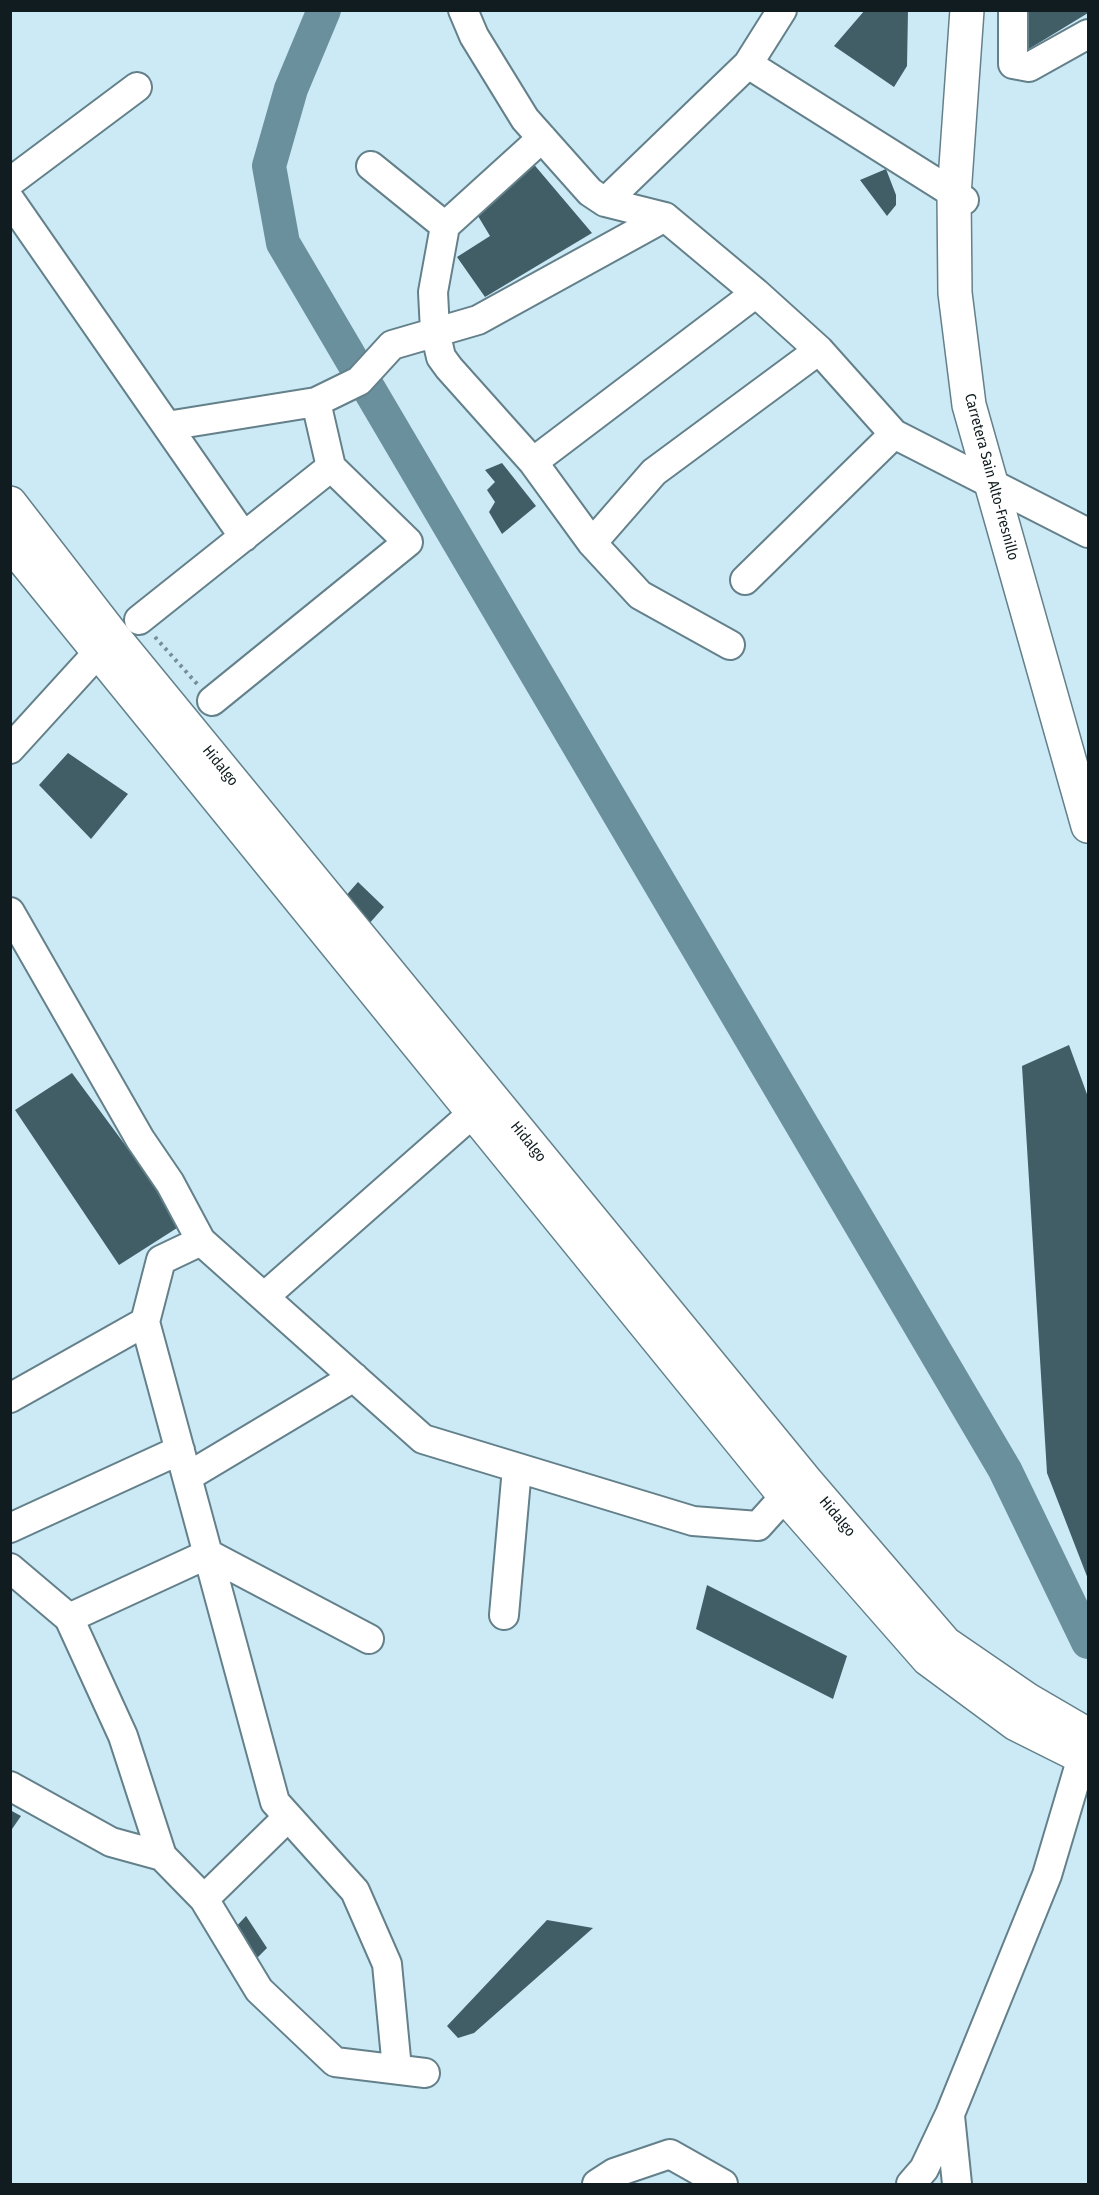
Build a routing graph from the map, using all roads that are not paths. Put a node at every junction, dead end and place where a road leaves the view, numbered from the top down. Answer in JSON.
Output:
{"nodes":[{"id":1,"x":464,"y":10,"type":"edge"},
{"id":2,"x":782,"y":10,"type":"edge"},
{"id":3,"x":967,"y":10,"type":"edge"},
{"id":4,"x":980,"y":10,"type":"edge"},
{"id":5,"x":1013,"y":10,"type":"edge"},
{"id":6,"x":1089,"y":34,"type":"edge"},
{"id":7,"x":748,"y":64,"type":"junction"},
{"id":8,"x":137,"y":87,"type":"dead end"},
{"id":9,"x":542,"y":138,"type":"junction"},
{"id":10,"x":371,"y":166,"type":"dead end"},
{"id":11,"x":10,"y":182,"type":"edge"},
{"id":12,"x":959,"y":198,"type":"junction"},
{"id":13,"x":10,"y":200,"type":"edge"},
{"id":14,"x":605,"y":202,"type":"junction"},
{"id":15,"x":664,"y":217,"type":"junction"},
{"id":16,"x":445,"y":226,"type":"junction"},
{"id":17,"x":756,"y":292,"type":"junction"},
{"id":18,"x":435,"y":331,"type":"junction"},
{"id":19,"x":819,"y":351,"type":"junction"},
{"id":20,"x":316,"y":402,"type":"junction"},
{"id":21,"x":167,"y":426,"type":"junction"},
{"id":22,"x":894,"y":434,"type":"junction"},
{"id":23,"x":533,"y":462,"type":"junction"},
{"id":24,"x":331,"y":467,"type":"junction"},
{"id":25,"x":997,"y":487,"type":"junction"},
{"id":26,"x":10,"y":503,"type":"edge"},
{"id":27,"x":1089,"y":533,"type":"edge"},
{"id":28,"x":244,"y":537,"type":"junction"},
{"id":29,"x":10,"y":543,"type":"edge"},
{"id":30,"x":592,"y":543,"type":"junction"},
{"id":31,"x":745,"y":580,"type":"dead end"},
{"id":32,"x":116,"y":636,"type":"junction"},
{"id":33,"x":730,"y":645,"type":"dead end"},
{"id":34,"x":212,"y":701,"type":"road end"},
{"id":35,"x":10,"y":749,"type":"edge"},
{"id":36,"x":1089,"y":796,"type":"edge"},
{"id":37,"x":1089,"y":826,"type":"edge"},
{"id":38,"x":10,"y":912,"type":"edge"},
{"id":39,"x":481,"y":1105,"type":"junction"},
{"id":40,"x":201,"y":1241,"type":"junction"},
{"id":41,"x":264,"y":1297,"type":"junction"},
{"id":42,"x":145,"y":1322,"type":"junction"},
{"id":43,"x":354,"y":1377,"type":"junction"},
{"id":44,"x":10,"y":1398,"type":"edge"},
{"id":45,"x":180,"y":1449,"type":"junction"},
{"id":46,"x":517,"y":1468,"type":"junction"},
{"id":47,"x":187,"y":1477,"type":"junction"},
{"id":48,"x":795,"y":1488,"type":"junction"},
{"id":49,"x":10,"y":1528,"type":"edge"},
{"id":50,"x":208,"y":1554,"type":"junction"},
{"id":51,"x":10,"y":1568,"type":"edge"},
{"id":52,"x":504,"y":1615,"type":"dead end"},
{"id":53,"x":69,"y":1618,"type":"junction"},
{"id":54,"x":369,"y":1639,"type":"dead end"},
{"id":55,"x":1087,"y":1747,"type":"edge"},
{"id":56,"x":10,"y":1786,"type":"edge"},
{"id":57,"x":288,"y":1817,"type":"junction"},
{"id":58,"x":162,"y":1856,"type":"junction"},
{"id":59,"x":204,"y":1899,"type":"junction"},
{"id":60,"x":397,"y":2069,"type":"junction"},
{"id":61,"x":425,"y":2073,"type":"dead end"},
{"id":62,"x":950,"y":2114,"type":"junction"},
{"id":63,"x":670,"y":2154,"type":"junction"},
{"id":64,"x":632,"y":2177,"type":"edge"},
{"id":65,"x":597,"y":2184,"type":"edge"},
{"id":66,"x":686,"y":2184,"type":"edge"},
{"id":67,"x":723,"y":2184,"type":"edge"},
{"id":68,"x":911,"y":2184,"type":"edge"},
{"id":69,"x":957,"y":2184,"type":"edge"}],
"edges":[{"from":1,"to":9,"type":"street"},
{"from":2,"to":7,"type":"street"},
{"from":3,"to":12,"type":"main road"},
{"from":4,"to":12,"type":"main road"},
{"from":5,"to":6,"type":"street"},
{"from":7,"to":12,"type":"street"},
{"from":7,"to":14,"type":"street"},
{"from":8,"to":11,"type":"street"},
{"from":9,"to":14,"type":"street"},
{"from":9,"to":16,"type":"street"},
{"from":10,"to":16,"type":"street"},
{"from":12,"to":25,"type":"main road"},
{"from":13,"to":21,"type":"street"},
{"from":14,"to":15,"type":"street"},
{"from":15,"to":17,"type":"street"},
{"from":15,"to":18,"type":"street"},
{"from":16,"to":18,"type":"street"},
{"from":17,"to":19,"type":"street"},
{"from":17,"to":23,"type":"street"},
{"from":18,"to":20,"type":"street"},
{"from":18,"to":23,"type":"street"},
{"from":19,"to":22,"type":"street"},
{"from":19,"to":30,"type":"street"},
{"from":20,"to":21,"type":"street"},
{"from":20,"to":24,"type":"street"},
{"from":21,"to":28,"type":"street"},
{"from":22,"to":25,"type":"street"},
{"from":22,"to":31,"type":"street"},
{"from":23,"to":30,"type":"street"},
{"from":24,"to":28,"type":"street"},
{"from":24,"to":34,"type":"street"},
{"from":25,"to":27,"type":"street"},
{"from":25,"to":36,"type":"main road"},
{"from":25,"to":37,"type":"main road","name":"Carretera Sain Alto-Fresnillo"},
{"from":26,"to":32,"type":"main road","name":"Hidalgo"},
{"from":28,"to":32,"type":"street"},
{"from":29,"to":32,"type":"main road","name":"Hidalgo"},
{"from":30,"to":33,"type":"street"},
{"from":32,"to":35,"type":"street"},
{"from":32,"to":39,"type":"main road","name":"Hidalgo"},
{"from":38,"to":40,"type":"street"},
{"from":39,"to":41,"type":"street"},
{"from":39,"to":48,"type":"main road","name":"Hidalgo"},
{"from":40,"to":41,"type":"street"},
{"from":40,"to":42,"type":"street"},
{"from":41,"to":43,"type":"street"},
{"from":42,"to":44,"type":"street"},
{"from":42,"to":45,"type":"street"},
{"from":43,"to":46,"type":"street"},
{"from":43,"to":47,"type":"street"},
{"from":45,"to":47,"type":"street"},
{"from":45,"to":49,"type":"street"},
{"from":46,"to":48,"type":"street"},
{"from":46,"to":52,"type":"street"},
{"from":47,"to":50,"type":"street"},
{"from":48,"to":55,"type":"main road","name":"Hidalgo"},
{"from":50,"to":53,"type":"street"},
{"from":50,"to":54,"type":"street"},
{"from":50,"to":57,"type":"street"},
{"from":51,"to":53,"type":"street"},
{"from":53,"to":58,"type":"street"},
{"from":55,"to":62,"type":"street"},
{"from":56,"to":58,"type":"street"},
{"from":57,"to":59,"type":"street"},
{"from":57,"to":60,"type":"street"},
{"from":58,"to":59,"type":"street"},
{"from":59,"to":60,"type":"street"},
{"from":60,"to":61,"type":"street"},
{"from":62,"to":68,"type":"street"},
{"from":62,"to":69,"type":"street"},
{"from":63,"to":64,"type":"street"},
{"from":63,"to":66,"type":"street"},
{"from":63,"to":67,"type":"street"},
{"from":64,"to":65,"type":"street"}]}
